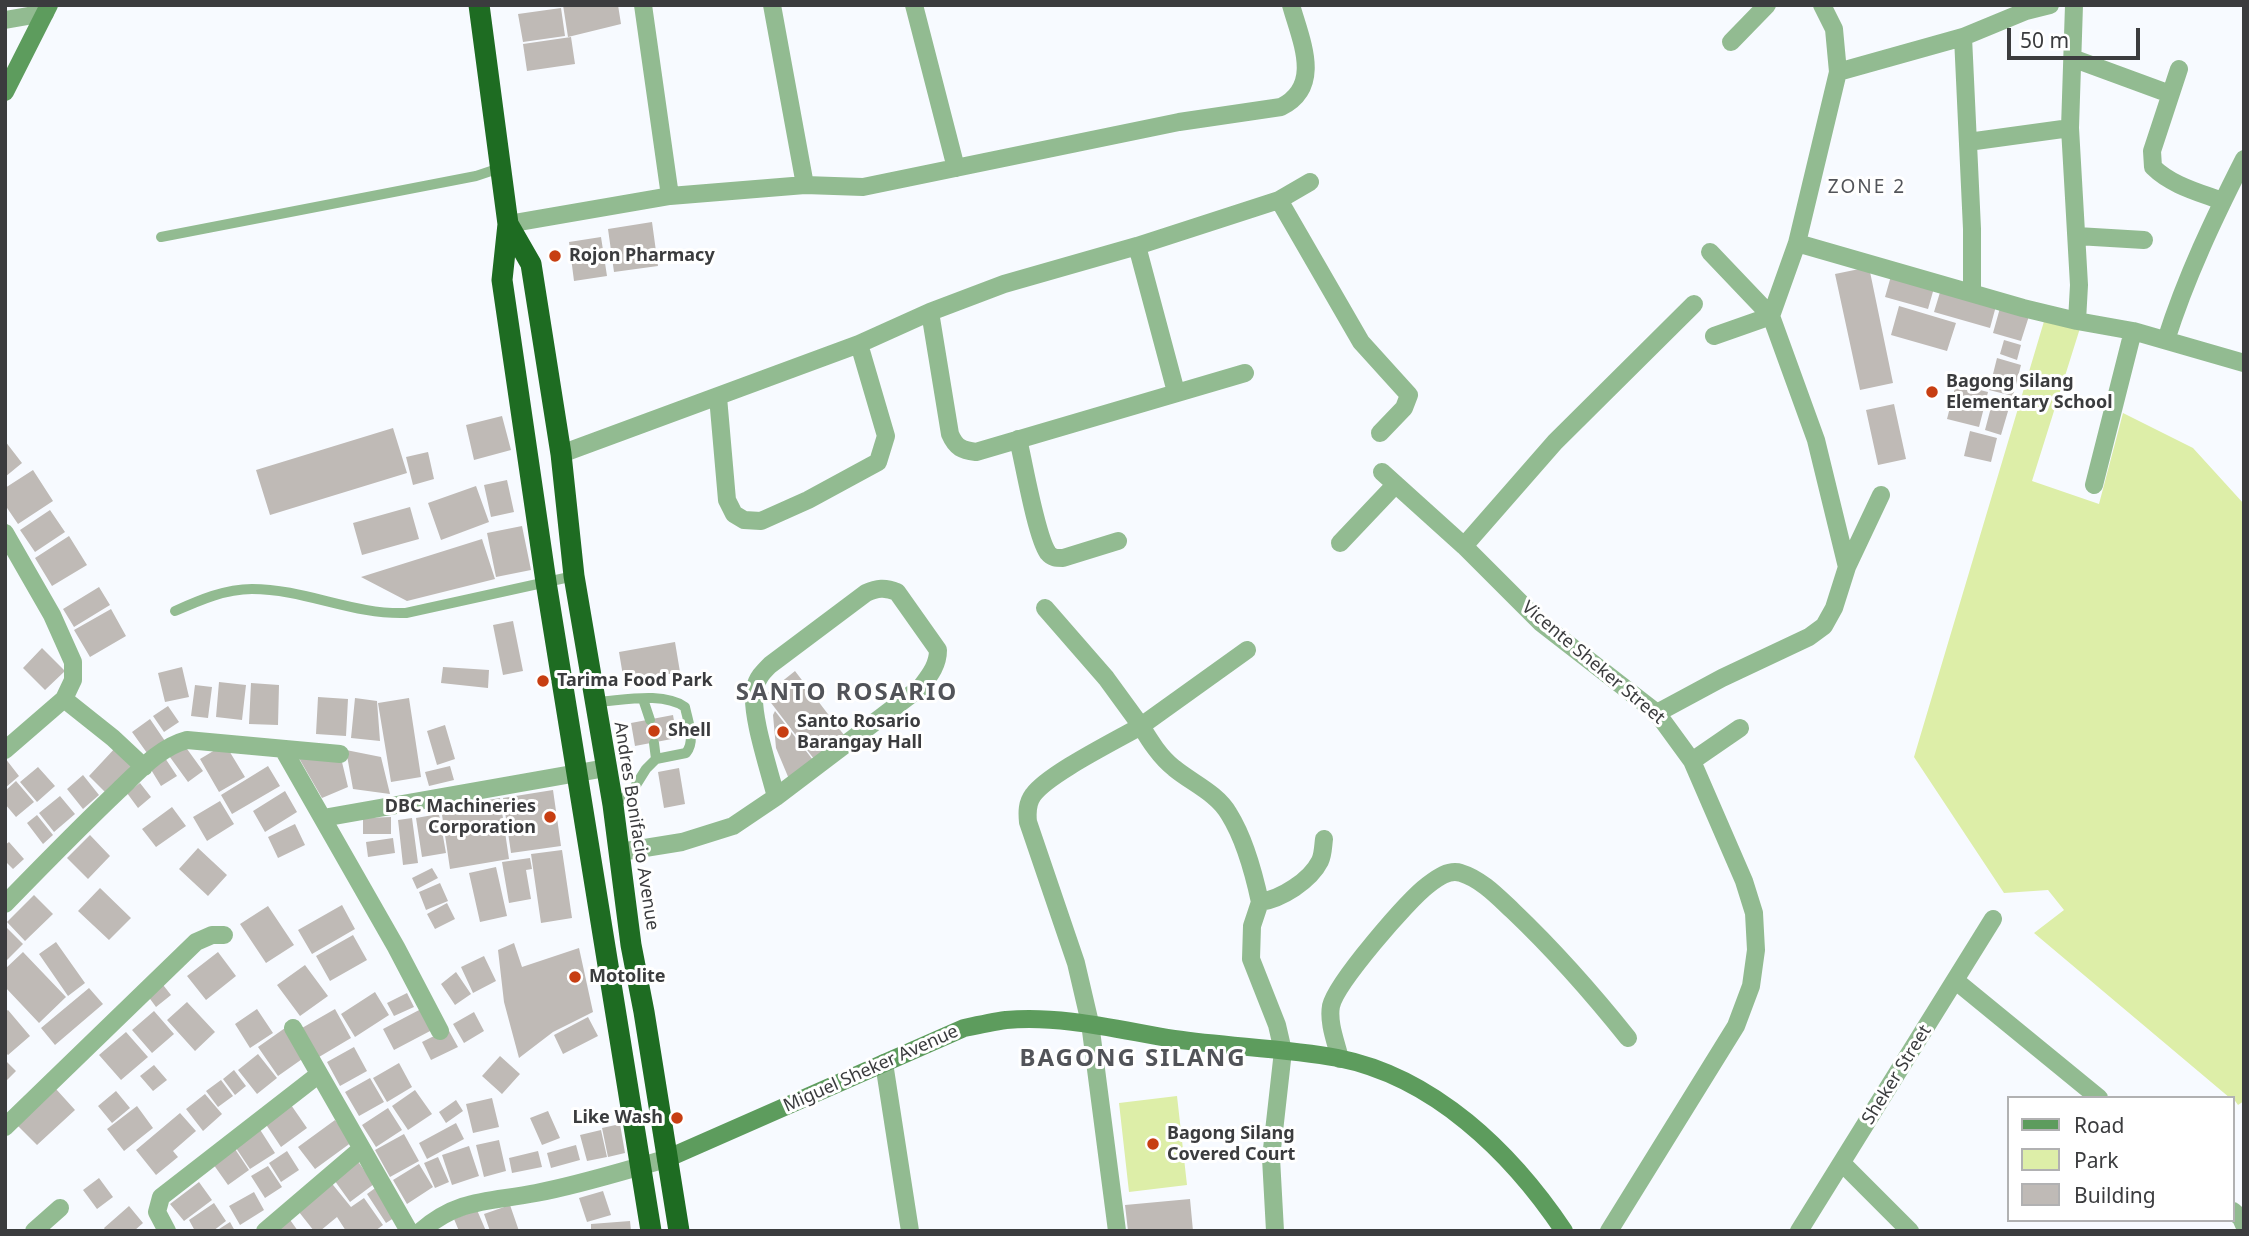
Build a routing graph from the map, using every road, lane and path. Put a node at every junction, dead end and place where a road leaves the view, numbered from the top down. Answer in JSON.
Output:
{"nodes":[{"id":1,"x":479,"y":5,"type":"edge"},
{"id":2,"x":643,"y":5,"type":"edge"},
{"id":3,"x":772,"y":5,"type":"edge"},
{"id":4,"x":914,"y":5,"type":"edge"},
{"id":5,"x":1291,"y":5,"type":"edge"},
{"id":6,"x":1767,"y":5,"type":"edge"},
{"id":7,"x":1822,"y":5,"type":"edge"},
{"id":8,"x":2050,"y":5,"type":"edge"},
{"id":9,"x":2074,"y":5,"type":"edge"},
{"id":10,"x":2026,"y":8,"type":"edge"},
{"id":11,"x":47,"y":9,"type":"edge"},
{"id":12,"x":5,"y":20,"type":"edge"},
{"id":13,"x":1964,"y":37,"type":"junction"},
{"id":14,"x":1731,"y":42,"type":"dead end"},
{"id":15,"x":2072,"y":58,"type":"junction"},
{"id":16,"x":11,"y":69,"type":"edge"},
{"id":17,"x":2179,"y":69,"type":"dead end"},
{"id":18,"x":1838,"y":72,"type":"junction"},
{"id":19,"x":5,"y":92,"type":"edge"},
{"id":20,"x":2170,"y":94,"type":"junction"},
{"id":21,"x":2070,"y":128,"type":"junction"},
{"id":22,"x":1968,"y":142,"type":"junction"},
{"id":23,"x":2244,"y":159,"type":"edge"},
{"id":24,"x":500,"y":168,"type":"junction"},
{"id":25,"x":956,"y":168,"type":"junction"},
{"id":26,"x":1310,"y":182,"type":"dead end"},
{"id":27,"x":804,"y":185,"type":"junction"},
{"id":28,"x":670,"y":196,"type":"junction"},
{"id":29,"x":1279,"y":200,"type":"junction"},
{"id":30,"x":2222,"y":201,"type":"junction"},
{"id":31,"x":508,"y":224,"type":"junction"},
{"id":32,"x":2077,"y":236,"type":"junction"},
{"id":33,"x":161,"y":237,"type":"dead end"},
{"id":34,"x":2144,"y":240,"type":"dead end"},
{"id":35,"x":1797,"y":243,"type":"junction"},
{"id":36,"x":1137,"y":246,"type":"junction"},
{"id":37,"x":1710,"y":253,"type":"dead end"},
{"id":38,"x":1972,"y":293,"type":"junction"},
{"id":39,"x":1695,"y":304,"type":"dead end"},
{"id":40,"x":930,"y":312,"type":"junction"},
{"id":41,"x":1771,"y":316,"type":"junction"},
{"id":42,"x":2077,"y":321,"type":"junction"},
{"id":43,"x":2133,"y":331,"type":"junction"},
{"id":44,"x":1714,"y":336,"type":"dead end"},
{"id":45,"x":2166,"y":340,"type":"junction"},
{"id":46,"x":859,"y":344,"type":"junction"},
{"id":47,"x":2244,"y":363,"type":"edge"},
{"id":48,"x":1245,"y":373,"type":"dead end"},
{"id":49,"x":1176,"y":392,"type":"junction"},
{"id":50,"x":718,"y":397,"type":"junction"},
{"id":51,"x":1380,"y":433,"type":"dead end"},
{"id":52,"x":1018,"y":439,"type":"junction"},
{"id":53,"x":561,"y":454,"type":"junction"},
{"id":54,"x":2094,"y":485,"type":"dead end"},
{"id":55,"x":1881,"y":495,"type":"dead end"},
{"id":56,"x":5,"y":533,"type":"edge"},
{"id":57,"x":1118,"y":541,"type":"dead end"},
{"id":58,"x":1340,"y":543,"type":"dead end"},
{"id":59,"x":1464,"y":547,"type":"junction"},
{"id":60,"x":1847,"y":567,"type":"junction"},
{"id":61,"x":574,"y":576,"type":"junction"},
{"id":62,"x":546,"y":582,"type":"junction"},
{"id":63,"x":1045,"y":608,"type":"dead end"},
{"id":64,"x":175,"y":611,"type":"dead end"},
{"id":65,"x":1247,"y":650,"type":"dead end"},
{"id":66,"x":64,"y":699,"type":"junction"},
{"id":67,"x":643,"y":699,"type":"junction"},
{"id":68,"x":593,"y":702,"type":"junction"},
{"id":69,"x":1657,"y":713,"type":"junction"},
{"id":70,"x":650,"y":720,"type":"dead end"},
{"id":71,"x":1140,"y":726,"type":"junction"},
{"id":72,"x":1740,"y":728,"type":"dead end"},
{"id":73,"x":654,"y":743,"type":"dead end"},
{"id":74,"x":283,"y":749,"type":"junction"},
{"id":75,"x":5,"y":750,"type":"edge"},
{"id":76,"x":340,"y":754,"type":"dead end"},
{"id":77,"x":656,"y":759,"type":"junction"},
{"id":78,"x":1692,"y":761,"type":"junction"},
{"id":79,"x":144,"y":767,"type":"junction"},
{"id":80,"x":606,"y":768,"type":"junction"},
{"id":81,"x":578,"y":772,"type":"junction"},
{"id":82,"x":776,"y":797,"type":"junction"},
{"id":83,"x":613,"y":805,"type":"junction"},
{"id":84,"x":323,"y":818,"type":"junction"},
{"id":85,"x":1324,"y":839,"type":"dead end"},
{"id":86,"x":620,"y":852,"type":"junction"},
{"id":87,"x":1260,"y":902,"type":"junction"},
{"id":88,"x":5,"y":904,"type":"edge"},
{"id":89,"x":1993,"y":919,"type":"dead end"},
{"id":90,"x":224,"y":935,"type":"dead end"},
{"id":91,"x":1956,"y":981,"type":"junction"},
{"id":92,"x":1090,"y":1023,"type":"junction"},
{"id":93,"x":293,"y":1028,"type":"dead end"},
{"id":94,"x":440,"y":1031,"type":"dead end"},
{"id":95,"x":1628,"y":1038,"type":"dead end"},
{"id":96,"x":1283,"y":1051,"type":"junction"},
{"id":97,"x":1340,"y":1059,"type":"junction"},
{"id":98,"x":884,"y":1063,"type":"junction"},
{"id":99,"x":318,"y":1075,"type":"junction"},
{"id":100,"x":2097,"y":1096,"type":"edge"},
{"id":101,"x":5,"y":1127,"type":"edge"},
{"id":102,"x":361,"y":1149,"type":"junction"},
{"id":103,"x":666,"y":1159,"type":"junction"},
{"id":104,"x":1842,"y":1163,"type":"junction"},
{"id":105,"x":640,"y":1166,"type":"junction"},
{"id":106,"x":60,"y":1208,"type":"dead end"},
{"id":107,"x":34,"y":1231,"type":"edge"},
{"id":108,"x":167,"y":1231,"type":"edge"},
{"id":109,"x":265,"y":1231,"type":"edge"},
{"id":110,"x":409,"y":1231,"type":"edge"},
{"id":111,"x":421,"y":1231,"type":"edge"},
{"id":112,"x":651,"y":1231,"type":"edge"},
{"id":113,"x":678,"y":1231,"type":"edge"},
{"id":114,"x":910,"y":1231,"type":"edge"},
{"id":115,"x":1117,"y":1231,"type":"edge"},
{"id":116,"x":1275,"y":1231,"type":"edge"},
{"id":117,"x":1564,"y":1231,"type":"edge"},
{"id":118,"x":1609,"y":1231,"type":"edge"},
{"id":119,"x":1799,"y":1231,"type":"edge"},
{"id":120,"x":1910,"y":1231,"type":"edge"}],
"edges":[{"from":1,"to":24,"type":"highway","name":"Andres Bonifacio Avenue"},
{"from":2,"to":28,"type":"street"},
{"from":3,"to":27,"type":"street"},
{"from":4,"to":25,"type":"street"},
{"from":5,"to":25,"type":"street"},
{"from":6,"to":14,"type":"street"},
{"from":7,"to":18,"type":"street"},
{"from":8,"to":10,"type":"street"},
{"from":9,"to":15,"type":"street"},
{"from":10,"to":13,"type":"street"},
{"from":11,"to":12,"type":"street"},
{"from":11,"to":16,"type":"street"},
{"from":13,"to":18,"type":"street"},
{"from":13,"to":22,"type":"street"},
{"from":15,"to":20,"type":"street"},
{"from":15,"to":21,"type":"street"},
{"from":16,"to":19,"type":"street"},
{"from":17,"to":20,"type":"street"},
{"from":18,"to":35,"type":"street"},
{"from":20,"to":30,"type":"street"},
{"from":21,"to":22,"type":"street"},
{"from":21,"to":32,"type":"street"},
{"from":22,"to":38,"type":"street"},
{"from":23,"to":30,"type":"street"},
{"from":24,"to":31,"type":"highway","name":"Andres Bonifacio Avenue"},
{"from":24,"to":33,"type":"lane"},
{"from":25,"to":27,"type":"street"},
{"from":26,"to":29,"type":"street"},
{"from":27,"to":28,"type":"street"},
{"from":28,"to":31,"type":"street"},
{"from":29,"to":36,"type":"street"},
{"from":29,"to":51,"type":"street"},
{"from":30,"to":45,"type":"street"},
{"from":31,"to":53,"type":"highway","name":"Andres Bonifacio Avenue"},
{"from":31,"to":62,"type":"highway","name":"Andres Bonifacio Avenue"},
{"from":32,"to":34,"type":"street"},
{"from":32,"to":42,"type":"street"},
{"from":35,"to":38,"type":"street"},
{"from":35,"to":41,"type":"street"},
{"from":36,"to":40,"type":"street"},
{"from":36,"to":49,"type":"street"},
{"from":37,"to":41,"type":"street"},
{"from":38,"to":42,"type":"street"},
{"from":39,"to":59,"type":"street"},
{"from":40,"to":46,"type":"street"},
{"from":40,"to":52,"type":"street"},
{"from":41,"to":44,"type":"street"},
{"from":41,"to":60,"type":"street"},
{"from":42,"to":43,"type":"street"},
{"from":43,"to":45,"type":"street"},
{"from":43,"to":54,"type":"street"},
{"from":45,"to":47,"type":"street"},
{"from":46,"to":50,"type":"street"},
{"from":46,"to":50,"type":"street"},
{"from":48,"to":49,"type":"street"},
{"from":49,"to":52,"type":"street"},
{"from":50,"to":53,"type":"street"},
{"from":52,"to":57,"type":"street"},
{"from":53,"to":61,"type":"highway","name":"Andres Bonifacio Avenue"},
{"from":55,"to":60,"type":"street"},
{"from":56,"to":66,"type":"street"},
{"from":58,"to":59,"type":"street","name":"Vicente Sheker Street"},
{"from":59,"to":69,"type":"street","name":"Vicente Sheker Street"},
{"from":60,"to":69,"type":"street"},
{"from":61,"to":62,"type":"lane"},
{"from":61,"to":68,"type":"highway","name":"Andres Bonifacio Avenue"},
{"from":62,"to":64,"type":"lane"},
{"from":62,"to":81,"type":"highway","name":"Andres Bonifacio Avenue"},
{"from":63,"to":71,"type":"street"},
{"from":65,"to":71,"type":"street"},
{"from":66,"to":75,"type":"street"},
{"from":66,"to":79,"type":"street"},
{"from":67,"to":68,"type":"lane"},
{"from":67,"to":70,"type":"lane"},
{"from":67,"to":77,"type":"lane"},
{"from":68,"to":80,"type":"highway","name":"Andres Bonifacio Avenue"},
{"from":69,"to":78,"type":"street","name":"Vicente Sheker Street"},
{"from":71,"to":87,"type":"street"},
{"from":71,"to":92,"type":"street"},
{"from":72,"to":78,"type":"street"},
{"from":73,"to":77,"type":"lane"},
{"from":74,"to":76,"type":"street"},
{"from":74,"to":79,"type":"street"},
{"from":74,"to":84,"type":"street"},
{"from":77,"to":83,"type":"lane"},
{"from":78,"to":118,"type":"street","name":"Vicente Sheker Street"},
{"from":79,"to":88,"type":"street"},
{"from":80,"to":81,"type":"street"},
{"from":80,"to":83,"type":"highway","name":"Andres Bonifacio Avenue"},
{"from":81,"to":84,"type":"street"},
{"from":81,"to":105,"type":"highway","name":"Andres Bonifacio Avenue"},
{"from":82,"to":82,"type":"street"},
{"from":82,"to":86,"type":"street"},
{"from":83,"to":86,"type":"highway","name":"Andres Bonifacio Avenue"},
{"from":84,"to":94,"type":"street"},
{"from":85,"to":87,"type":"street"},
{"from":86,"to":103,"type":"highway","name":"Andres Bonifacio Avenue"},
{"from":87,"to":96,"type":"street"},
{"from":89,"to":91,"type":"street","name":"Sheker Street"},
{"from":90,"to":101,"type":"street"},
{"from":91,"to":100,"type":"street"},
{"from":91,"to":104,"type":"street","name":"Sheker Street"},
{"from":92,"to":96,"type":"street","name":"Miguel Sheker Avenue"},
{"from":92,"to":98,"type":"street","name":"Miguel Sheker Avenue"},
{"from":92,"to":115,"type":"street"},
{"from":93,"to":99,"type":"street"},
{"from":95,"to":97,"type":"street"},
{"from":96,"to":97,"type":"street","name":"Miguel Sheker Avenue"},
{"from":96,"to":116,"type":"street"},
{"from":97,"to":117,"type":"street","name":"Miguel Sheker Avenue"},
{"from":98,"to":103,"type":"street","name":"Miguel Sheker Avenue"},
{"from":98,"to":114,"type":"street"},
{"from":99,"to":102,"type":"street"},
{"from":99,"to":108,"type":"street"},
{"from":102,"to":109,"type":"street"},
{"from":102,"to":110,"type":"street"},
{"from":103,"to":105,"type":"street"},
{"from":103,"to":113,"type":"highway","name":"Andres Bonifacio Avenue"},
{"from":104,"to":119,"type":"street","name":"Sheker Street"},
{"from":104,"to":120,"type":"street"},
{"from":105,"to":111,"type":"street"},
{"from":105,"to":112,"type":"highway","name":"Andres Bonifacio Avenue"},
{"from":106,"to":107,"type":"street"}]}
